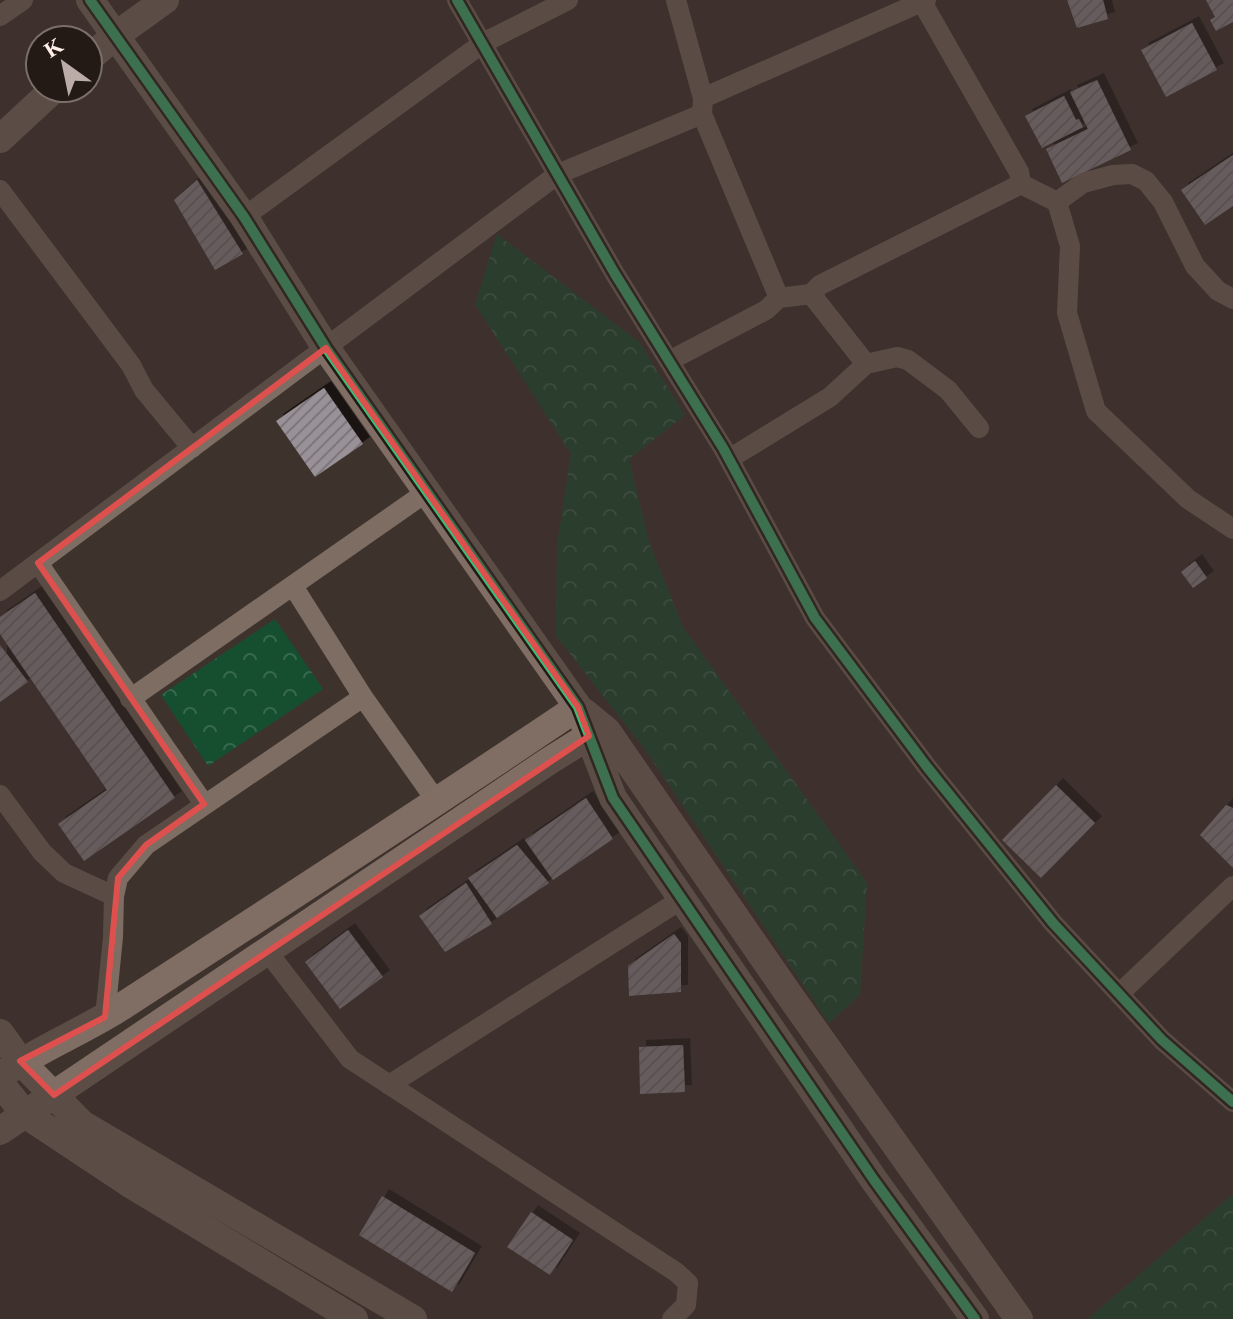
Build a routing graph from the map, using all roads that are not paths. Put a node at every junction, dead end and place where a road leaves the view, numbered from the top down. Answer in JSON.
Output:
{"nodes":[{"id":1,"x":23,"y":0,"type":"edge"},
{"id":2,"x":90,"y":0,"type":"edge"},
{"id":3,"x":165,"y":0,"type":"edge"},
{"id":4,"x":457,"y":0,"type":"edge"},
{"id":5,"x":568,"y":0,"type":"edge"},
{"id":6,"x":676,"y":0,"type":"edge"},
{"id":7,"x":924,"y":1,"type":"edge"},
{"id":8,"x":0,"y":16,"type":"edge"},
{"id":9,"x":115,"y":36,"type":"junction"},
{"id":10,"x":483,"y":43,"type":"junction"},
{"id":11,"x":104,"y":45,"type":"edge"},
{"id":12,"x":38,"y":104,"type":"edge"},
{"id":13,"x":702,"y":106,"type":"junction"},
{"id":14,"x":0,"y":139,"type":"edge"},
{"id":15,"x":558,"y":174,"type":"junction"},
{"id":16,"x":1021,"y":184,"type":"junction"},
{"id":17,"x":0,"y":190,"type":"edge"},
{"id":18,"x":1057,"y":202,"type":"junction"},
{"id":19,"x":244,"y":217,"type":"junction"},
{"id":20,"x":811,"y":294,"type":"junction"},
{"id":21,"x":779,"y":298,"type":"junction"},
{"id":22,"x":1233,"y":299,"type":"edge"},
{"id":23,"x":326,"y":348,"type":"junction"},
{"id":24,"x":669,"y":361,"type":"junction"},
{"id":25,"x":866,"y":364,"type":"junction"},
{"id":26,"x":979,"y":428,"type":"dead end"},
{"id":27,"x":192,"y":448,"type":"junction"},
{"id":28,"x":729,"y":459,"type":"junction"},
{"id":29,"x":428,"y":491,"type":"junction"},
{"id":30,"x":1233,"y":529,"type":"edge"},
{"id":31,"x":38,"y":563,"type":"junction"},
{"id":32,"x":293,"y":586,"type":"junction"},
{"id":33,"x":0,"y":591,"type":"edge"},
{"id":34,"x":363,"y":697,"type":"junction"},
{"id":35,"x":130,"y":699,"type":"junction"},
{"id":36,"x":578,"y":707,"type":"junction"},
{"id":37,"x":598,"y":733,"type":"junction"},
{"id":38,"x":0,"y":795,"type":"edge"},
{"id":39,"x":437,"y":802,"type":"junction"},
{"id":40,"x":204,"y":804,"type":"junction"},
{"id":41,"x":1233,"y":886,"type":"edge"},
{"id":42,"x":114,"y":896,"type":"junction"},
{"id":43,"x":682,"y":899,"type":"junction"},
{"id":44,"x":267,"y":951,"type":"junction"},
{"id":45,"x":1119,"y":994,"type":"junction"},
{"id":46,"x":105,"y":1017,"type":"junction"},
{"id":47,"x":0,"y":1033,"type":"edge"},
{"id":48,"x":10,"y":1069,"type":"edge"},
{"id":49,"x":0,"y":1083,"type":"edge"},
{"id":50,"x":389,"y":1085,"type":"junction"},
{"id":51,"x":54,"y":1095,"type":"junction"},
{"id":52,"x":1233,"y":1102,"type":"edge"},
{"id":53,"x":25,"y":1114,"type":"junction"},
{"id":54,"x":0,"y":1131,"type":"edge"},
{"id":55,"x":354,"y":1319,"type":"edge"},
{"id":56,"x":413,"y":1319,"type":"edge"},
{"id":57,"x":672,"y":1319,"type":"edge"},
{"id":58,"x":975,"y":1319,"type":"edge"},
{"id":59,"x":1019,"y":1319,"type":"edge"}],
"edges":[{"from":1,"to":8,"type":"street"},
{"from":2,"to":9,"type":"street"},
{"from":3,"to":9,"type":"street"},
{"from":4,"to":10,"type":"street"},
{"from":5,"to":10,"type":"street"},
{"from":6,"to":13,"type":"street"},
{"from":7,"to":13,"type":"street"},
{"from":7,"to":16,"type":"street"},
{"from":9,"to":11,"type":"street"},
{"from":9,"to":19,"type":"street"},
{"from":10,"to":15,"type":"street"},
{"from":10,"to":19,"type":"street"},
{"from":12,"to":14,"type":"street"},
{"from":13,"to":15,"type":"street"},
{"from":13,"to":21,"type":"street"},
{"from":15,"to":23,"type":"street"},
{"from":15,"to":24,"type":"street"},
{"from":16,"to":18,"type":"street"},
{"from":16,"to":20,"type":"street"},
{"from":17,"to":27,"type":"street"},
{"from":18,"to":22,"type":"street"},
{"from":18,"to":30,"type":"street"},
{"from":19,"to":23,"type":"street"},
{"from":20,"to":21,"type":"street"},
{"from":20,"to":25,"type":"street"},
{"from":21,"to":24,"type":"street"},
{"from":23,"to":27,"type":"street"},
{"from":23,"to":29,"type":"street"},
{"from":24,"to":28,"type":"street"},
{"from":25,"to":26,"type":"street"},
{"from":25,"to":28,"type":"street"},
{"from":27,"to":31,"type":"street"},
{"from":28,"to":45,"type":"street"},
{"from":29,"to":32,"type":"street"},
{"from":29,"to":36,"type":"street"},
{"from":31,"to":33,"type":"street"},
{"from":31,"to":35,"type":"street"},
{"from":32,"to":34,"type":"street"},
{"from":32,"to":35,"type":"street"},
{"from":34,"to":39,"type":"street"},
{"from":34,"to":40,"type":"street"},
{"from":35,"to":40,"type":"street"},
{"from":36,"to":37,"type":"street"},
{"from":36,"to":39,"type":"street"},
{"from":37,"to":43,"type":"street"},
{"from":37,"to":44,"type":"street"},
{"from":37,"to":59,"type":"street"},
{"from":38,"to":42,"type":"street"},
{"from":39,"to":46,"type":"street"},
{"from":40,"to":42,"type":"street"},
{"from":41,"to":45,"type":"street"},
{"from":42,"to":46,"type":"street"},
{"from":43,"to":50,"type":"street"},
{"from":43,"to":58,"type":"street"},
{"from":44,"to":50,"type":"street"},
{"from":44,"to":51,"type":"street"},
{"from":45,"to":52,"type":"street"},
{"from":46,"to":48,"type":"street"},
{"from":47,"to":48,"type":"street"},
{"from":48,"to":51,"type":"street"},
{"from":49,"to":53,"type":"street"},
{"from":50,"to":57,"type":"street"},
{"from":51,"to":53,"type":"street"},
{"from":51,"to":56,"type":"street"},
{"from":53,"to":54,"type":"street"},
{"from":53,"to":55,"type":"street"}]}
